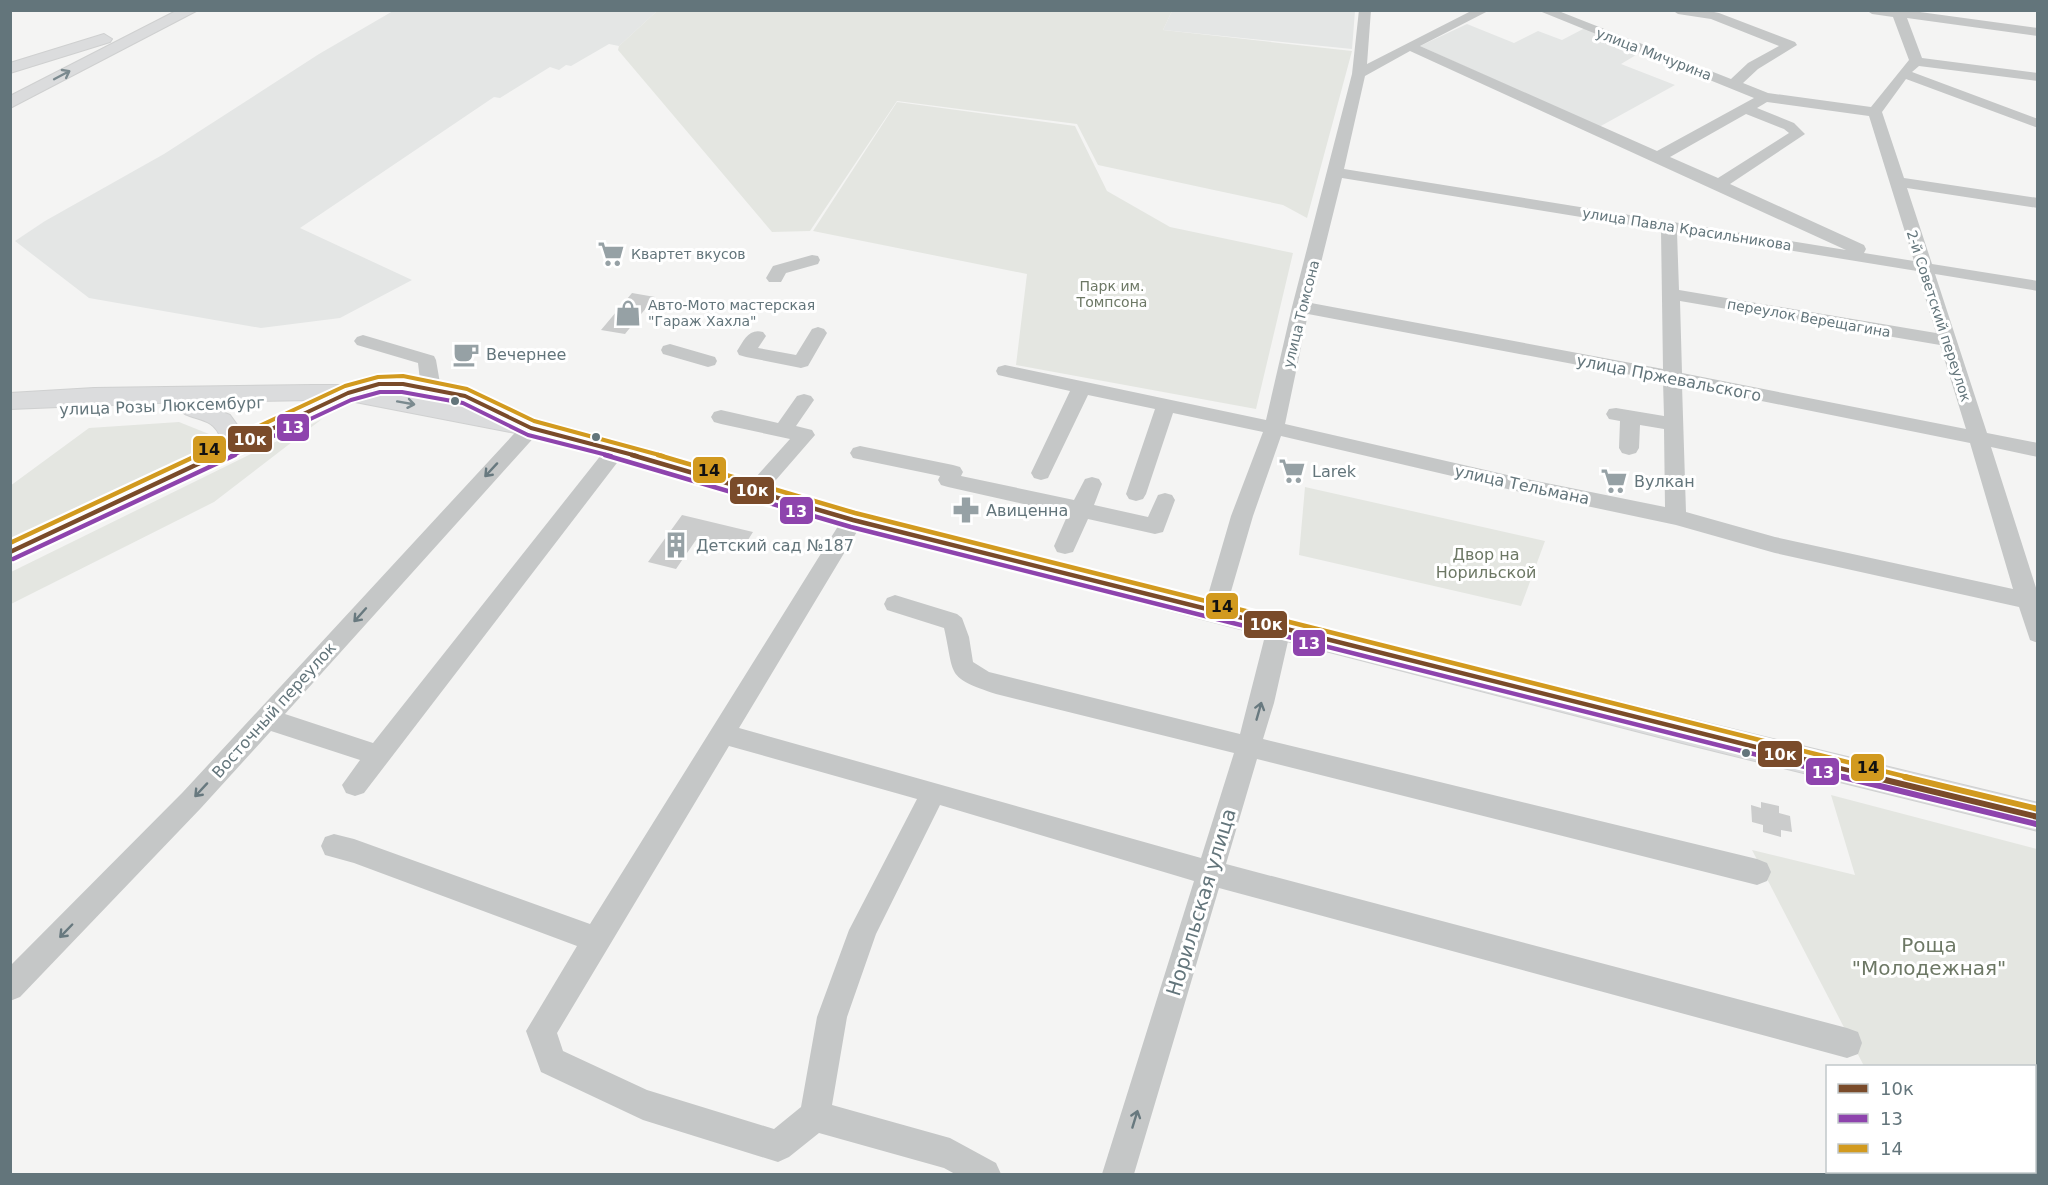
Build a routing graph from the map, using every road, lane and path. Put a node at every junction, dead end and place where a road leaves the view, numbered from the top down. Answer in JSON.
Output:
{"nodes":[{"id":1,"x":160,"y":10,"type":"edge"},
{"id":2,"x":183,"y":10,"type":"edge"},
{"id":3,"x":191,"y":10,"type":"edge"},
{"id":4,"x":1365,"y":10,"type":"edge"},
{"id":5,"x":1484,"y":10,"type":"edge"},
{"id":6,"x":1543,"y":10,"type":"edge"},
{"id":7,"x":1678,"y":10,"type":"edge"},
{"id":8,"x":1872,"y":10,"type":"edge"},
{"id":9,"x":1897,"y":12,"type":"edge"},
{"id":10,"x":1957,"y":16,"type":"edge"},
{"id":11,"x":134,"y":21,"type":"dead end"},
{"id":12,"x":112,"y":29,"type":"dead end"},
{"id":13,"x":2037,"y":32,"type":"edge"},
{"id":14,"x":1409,"y":46,"type":"junction"},
{"id":15,"x":10,"y":60,"type":"edge"},
{"id":16,"x":1916,"y":61,"type":"junction"},
{"id":17,"x":10,"y":68,"type":"edge"},
{"id":18,"x":1359,"y":74,"type":"junction"},
{"id":19,"x":1903,"y":74,"type":"junction"},
{"id":20,"x":2037,"y":77,"type":"edge"},
{"id":21,"x":1732,"y":84,"type":"junction"},
{"id":22,"x":1765,"y":97,"type":"junction"},
{"id":23,"x":10,"y":103,"type":"edge"},
{"id":24,"x":1745,"y":108,"type":"junction"},
{"id":25,"x":1875,"y":112,"type":"junction"},
{"id":26,"x":2037,"y":124,"type":"edge"},
{"id":27,"x":1658,"y":157,"type":"junction"},
{"id":28,"x":1336,"y":172,"type":"junction"},
{"id":29,"x":1897,"y":182,"type":"junction"},
{"id":30,"x":1719,"y":184,"type":"junction"},
{"id":31,"x":2037,"y":203,"type":"edge"},
{"id":32,"x":1774,"y":208,"type":"junction"},
{"id":33,"x":1669,"y":227,"type":"junction"},
{"id":34,"x":1773,"y":243,"type":"junction"},
{"id":35,"x":812,"y":260,"type":"dead end"},
{"id":36,"x":1902,"y":265,"type":"junction"},
{"id":37,"x":1923,"y":268,"type":"junction"},
{"id":38,"x":775,"y":278,"type":"dead end"},
{"id":39,"x":2037,"y":286,"type":"edge"},
{"id":40,"x":1671,"y":294,"type":"junction"},
{"id":41,"x":1301,"y":307,"type":"junction"},
{"id":42,"x":818,"y":333,"type":"dead end"},
{"id":43,"x":757,"y":336,"type":"dead end"},
{"id":44,"x":363,"y":341,"type":"dead end"},
{"id":45,"x":1947,"y":341,"type":"junction"},
{"id":46,"x":670,"y":350,"type":"dead end"},
{"id":47,"x":708,"y":361,"type":"dead end"},
{"id":48,"x":1005,"y":371,"type":"dead end"},
{"id":49,"x":1672,"y":377,"type":"junction"},
{"id":50,"x":1082,"y":387,"type":"junction"},
{"id":51,"x":431,"y":389,"type":"junction"},
{"id":52,"x":348,"y":393,"type":"junction"},
{"id":53,"x":804,"y":399,"type":"dead end"},
{"id":54,"x":10,"y":400,"type":"edge"},
{"id":55,"x":89,"y":403,"type":"junction"},
{"id":56,"x":1166,"y":405,"type":"junction"},
{"id":57,"x":189,"y":407,"type":"junction"},
{"id":58,"x":10,"y":412,"type":"edge"},
{"id":59,"x":721,"y":417,"type":"dead end"},
{"id":60,"x":1673,"y":424,"type":"junction"},
{"id":61,"x":531,"y":428,"type":"junction"},
{"id":62,"x":1274,"y":428,"type":"junction"},
{"id":63,"x":783,"y":430,"type":"junction"},
{"id":64,"x":1979,"y":440,"type":"junction"},
{"id":65,"x":229,"y":448,"type":"junction"},
{"id":66,"x":1629,"y":448,"type":"dead end"},
{"id":67,"x":616,"y":450,"type":"junction"},
{"id":68,"x":2037,"y":450,"type":"edge"},
{"id":69,"x":860,"y":453,"type":"dead end"},
{"id":70,"x":1041,"y":473,"type":"dead end"},
{"id":71,"x":1092,"y":484,"type":"dead end"},
{"id":72,"x":755,"y":491,"type":"junction"},
{"id":73,"x":1136,"y":494,"type":"dead end"},
{"id":74,"x":1165,"y":500,"type":"dead end"},
{"id":75,"x":1081,"y":510,"type":"junction"},
{"id":76,"x":1677,"y":517,"type":"junction"},
{"id":77,"x":853,"y":520,"type":"junction"},
{"id":78,"x":1065,"y":546,"type":"dead end"},
{"id":79,"x":10,"y":552,"type":"edge"},
{"id":80,"x":2032,"y":602,"type":"edge"},
{"id":81,"x":895,"y":604,"type":"dead end"},
{"id":82,"x":1214,"y":612,"type":"junction"},
{"id":83,"x":1279,"y":628,"type":"junction"},
{"id":84,"x":2037,"y":634,"type":"edge"},
{"id":85,"x":267,"y":718,"type":"junction"},
{"id":86,"x":724,"y":734,"type":"junction"},
{"id":87,"x":1249,"y":746,"type":"junction"},
{"id":88,"x":378,"y":754,"type":"junction"},
{"id":89,"x":355,"y":785,"type":"dead end"},
{"id":90,"x":934,"y":792,"type":"junction"},
{"id":91,"x":2037,"y":817,"type":"edge"},
{"id":92,"x":334,"y":846,"type":"dead end"},
{"id":93,"x":1210,"y":872,"type":"junction"},
{"id":94,"x":1756,"y":872,"type":"dead end"},
{"id":95,"x":596,"y":940,"type":"junction"},
{"id":96,"x":10,"y":987,"type":"edge"},
{"id":97,"x":1846,"y":1043,"type":"dead end"},
{"id":98,"x":815,"y":1116,"type":"junction"},
{"id":99,"x":985,"y":1174,"type":"edge"},
{"id":100,"x":1118,"y":1174,"type":"edge"}],
"edges":[{"from":1,"to":11,"type":"main road"},
{"from":2,"to":17,"type":"main road"},
{"from":23,"to":3,"type":"main road","one_way":true},
{"from":4,"to":18,"type":"street","name":"улица Томсона"},
{"from":5,"to":14,"type":"street"},
{"from":6,"to":21,"type":"street","name":"улица Мичурина"},
{"from":7,"to":21,"type":"street"},
{"from":8,"to":9,"type":"street"},
{"from":9,"to":10,"type":"street"},
{"from":9,"to":16,"type":"street"},
{"from":10,"to":13,"type":"street"},
{"from":12,"to":15,"type":"main road"},
{"from":14,"to":18,"type":"street"},
{"from":14,"to":27,"type":"street"},
{"from":16,"to":19,"type":"street"},
{"from":16,"to":20,"type":"street"},
{"from":18,"to":28,"type":"street","name":"улица Томсона"},
{"from":19,"to":25,"type":"street"},
{"from":19,"to":26,"type":"street"},
{"from":21,"to":22,"type":"street","name":"улица Мичурина"},
{"from":22,"to":24,"type":"street"},
{"from":22,"to":25,"type":"street","name":"улица Мичурина"},
{"from":24,"to":27,"type":"street"},
{"from":24,"to":30,"type":"street"},
{"from":25,"to":29,"type":"street","name":"2-й Советский переулок"},
{"from":27,"to":30,"type":"street"},
{"from":28,"to":33,"type":"street","name":"улица Павла Красильникова"},
{"from":28,"to":41,"type":"street","name":"улица Томсона"},
{"from":29,"to":31,"type":"street"},
{"from":29,"to":37,"type":"street","name":"2-й Советский переулок"},
{"from":30,"to":32,"type":"street"},
{"from":32,"to":34,"type":"street"},
{"from":32,"to":36,"type":"street"},
{"from":33,"to":34,"type":"street","name":"улица Павла Красильникова"},
{"from":33,"to":40,"type":"street"},
{"from":34,"to":36,"type":"street","name":"улица Павла Красильникова"},
{"from":35,"to":38,"type":"street"},
{"from":36,"to":37,"type":"street","name":"улица Павла Красильникова"},
{"from":37,"to":39,"type":"street","name":"улица Павла Красильникова"},
{"from":37,"to":45,"type":"street","name":"2-й Советский переулок"},
{"from":40,"to":45,"type":"street","name":"переулок Верещагина"},
{"from":40,"to":49,"type":"street"},
{"from":41,"to":49,"type":"street","name":"улица Пржевальского"},
{"from":41,"to":62,"type":"street","name":"улица Томсона"},
{"from":42,"to":43,"type":"street"},
{"from":44,"to":51,"type":"street"},
{"from":45,"to":64,"type":"street","name":"2-й Советский переулок"},
{"from":46,"to":47,"type":"street"},
{"from":48,"to":50,"type":"street","name":"улица Тельмана"},
{"from":49,"to":60,"type":"street"},
{"from":49,"to":64,"type":"street","name":"улица Пржевальского"},
{"from":50,"to":56,"type":"street","name":"улица Тельмана"},
{"from":50,"to":70,"type":"street"},
{"from":51,"to":52,"type":"main road"},
{"from":51,"to":61,"type":"main road"},
{"from":52,"to":55,"type":"main road","name":"улица Розы Люксембург"},
{"from":52,"to":57,"type":"main road","name":"улица Розы Люксембург"},
{"from":52,"to":61,"type":"main road","name":"улица Розы Люксембург","one_way":true},
{"from":52,"to":65,"type":"main road"},
{"from":53,"to":63,"type":"street"},
{"from":54,"to":55,"type":"main road","name":"улица Розы Люксембург"},
{"from":55,"to":57,"type":"main road","name":"улица Розы Люксембург"},
{"from":55,"to":58,"type":"main road","name":"улица Розы Люксембург"},
{"from":56,"to":62,"type":"street","name":"улица Тельмана"},
{"from":56,"to":73,"type":"street"},
{"from":57,"to":65,"type":"main road"},
{"from":59,"to":63,"type":"street"},
{"from":60,"to":66,"type":"street"},
{"from":60,"to":76,"type":"street"},
{"from":61,"to":67,"type":"main road","name":"улица Розы Люксембург"},
{"from":61,"to":85,"type":"street","name":"Восточный переулок","one_way":true},
{"from":62,"to":76,"type":"street","name":"улица Тельмана"},
{"from":62,"to":82,"type":"street","name":"улица Томсона"},
{"from":63,"to":72,"type":"street"},
{"from":64,"to":68,"type":"street","name":"улица Пржевальского"},
{"from":64,"to":80,"type":"street","name":"2-й Советский переулок"},
{"from":65,"to":79,"type":"main road"},
{"from":67,"to":72,"type":"main road","name":"улица Розы Люксембург"},
{"from":67,"to":88,"type":"street"},
{"from":69,"to":75,"type":"street"},
{"from":71,"to":75,"type":"street"},
{"from":72,"to":77,"type":"main road","name":"улица Розы Люксембург"},
{"from":74,"to":75,"type":"street"},
{"from":75,"to":78,"type":"street"},
{"from":76,"to":80,"type":"street","name":"улица Тельмана"},
{"from":77,"to":82,"type":"main road","name":"улица Розы Люксембург"},
{"from":77,"to":86,"type":"street"},
{"from":80,"to":84,"type":"street","name":"2-й Советский переулок"},
{"from":81,"to":87,"type":"street"},
{"from":82,"to":83,"type":"main road","name":"улица Розы Люксембург"},
{"from":87,"to":83,"type":"street","name":"Норильская улица","one_way":true},
{"from":83,"to":91,"type":"main road","name":"улица Розы Люксембург"},
{"from":85,"to":88,"type":"street"},
{"from":85,"to":96,"type":"street","name":"Восточный переулок","one_way":true},
{"from":86,"to":90,"type":"street"},
{"from":86,"to":95,"type":"street"},
{"from":87,"to":93,"type":"street","name":"Норильская улица"},
{"from":87,"to":94,"type":"street"},
{"from":88,"to":89,"type":"street"},
{"from":90,"to":93,"type":"street"},
{"from":90,"to":98,"type":"street"},
{"from":92,"to":95,"type":"street"},
{"from":93,"to":97,"type":"street"},
{"from":100,"to":93,"type":"street","name":"Норильская улица","one_way":true},
{"from":95,"to":98,"type":"street"},
{"from":98,"to":99,"type":"street"}]}
